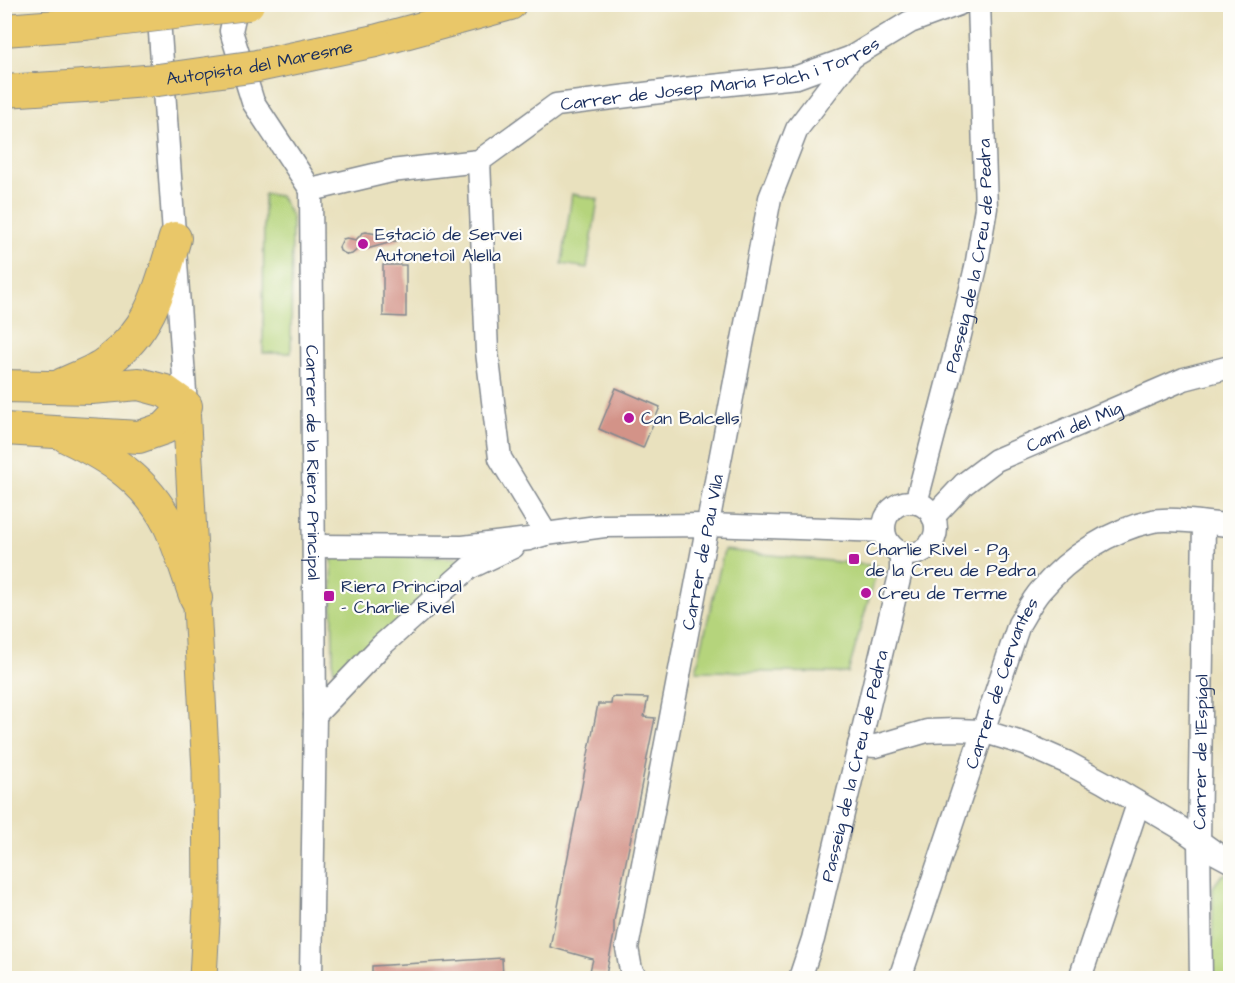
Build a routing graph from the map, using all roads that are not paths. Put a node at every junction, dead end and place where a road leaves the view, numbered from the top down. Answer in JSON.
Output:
{"nodes":[{"id":1,"x":158,"y":4,"type":"edge"},
{"id":2,"x":237,"y":4,"type":"edge"},
{"id":3,"x":248,"y":4,"type":"edge"},
{"id":4,"x":510,"y":4,"type":"edge"},
{"id":5,"x":958,"y":4,"type":"edge"},
{"id":6,"x":979,"y":4,"type":"edge"},
{"id":7,"x":4,"y":30,"type":"edge"},
{"id":8,"x":852,"y":57,"type":"junction"},
{"id":9,"x":797,"y":77,"type":"junction"},
{"id":10,"x":4,"y":91,"type":"edge"},
{"id":11,"x":797,"y":129,"type":"junction"},
{"id":12,"x":479,"y":161,"type":"junction"},
{"id":13,"x":310,"y":190,"type":"junction"},
{"id":14,"x":175,"y":238,"type":"junction"},
{"id":15,"x":1230,"y":367,"type":"edge"},
{"id":16,"x":4,"y":386,"type":"edge"},
{"id":17,"x":59,"y":387,"type":"junction"},
{"id":18,"x":186,"y":406,"type":"junction"},
{"id":19,"x":4,"y":429,"type":"edge"},
{"id":20,"x":55,"y":432,"type":"junction"},
{"id":21,"x":925,"y":510,"type":"junction"},
{"id":22,"x":1204,"y":524,"type":"junction"},
{"id":23,"x":708,"y":525,"type":"junction"},
{"id":24,"x":1230,"y":525,"type":"edge"},
{"id":25,"x":884,"y":531,"type":"junction"},
{"id":26,"x":537,"y":537,"type":"junction"},
{"id":27,"x":315,"y":546,"type":"junction"},
{"id":28,"x":901,"y":553,"type":"junction"},
{"id":29,"x":466,"y":557,"type":"junction"},
{"id":30,"x":196,"y":598,"type":"junction"},
{"id":31,"x":315,"y":715,"type":"junction"},
{"id":32,"x":982,"y":731,"type":"junction"},
{"id":33,"x":859,"y":745,"type":"junction"},
{"id":34,"x":1138,"y":804,"type":"junction"},
{"id":35,"x":1199,"y":842,"type":"junction"},
{"id":36,"x":1230,"y":861,"type":"edge"},
{"id":37,"x":203,"y":978,"type":"edge"},
{"id":38,"x":311,"y":978,"type":"edge"},
{"id":39,"x":636,"y":978,"type":"edge"},
{"id":40,"x":800,"y":978,"type":"edge"},
{"id":41,"x":900,"y":978,"type":"edge"},
{"id":42,"x":1080,"y":978,"type":"edge"},
{"id":43,"x":1201,"y":978,"type":"edge"}],
"edges":[{"from":1,"to":14,"type":"street"},
{"from":2,"to":13,"type":"street"},
{"from":3,"to":7,"type":"highway","bridge":true},
{"from":4,"to":10,"type":"highway","name":"Autopista del Maresme","bridge":true},
{"from":5,"to":8,"type":"street","name":"Carrer de Josep Maria Folch i Torres"},
{"from":6,"to":21,"type":"street","name":"Passeig de la Creu de Pedra"},
{"from":8,"to":9,"type":"street","name":"Carrer de Josep Maria Folch i Torres"},
{"from":8,"to":11,"type":"street","name":"Carrer de Pau Vila"},
{"from":9,"to":11,"type":"street","name":"Carrer de Pau Vila"},
{"from":9,"to":12,"type":"street","name":"Carrer de Josep Maria Folch i Torres"},
{"from":11,"to":23,"type":"street","name":"Carrer de Pau Vila"},
{"from":12,"to":13,"type":"street","name":"Carrer de Josep Maria Folch i Torres"},
{"from":12,"to":26,"type":"street"},
{"from":13,"to":27,"type":"street","name":"Carrer de la Riera Principal"},
{"from":14,"to":17,"type":"highway"},
{"from":14,"to":18,"type":"street"},
{"from":15,"to":21,"type":"street","name":"Camí del Mig"},
{"from":16,"to":17,"type":"highway"},
{"from":17,"to":18,"type":"highway"},
{"from":18,"to":20,"type":"highway"},
{"from":18,"to":30,"type":"main road"},
{"from":19,"to":20,"type":"highway"},
{"from":20,"to":30,"type":"highway"},
{"from":21,"to":25,"type":"street"},
{"from":21,"to":28,"type":"street"},
{"from":22,"to":24,"type":"street","name":"Carrer de Cervantes"},
{"from":22,"to":32,"type":"street","name":"Carrer de Cervantes"},
{"from":22,"to":35,"type":"street","name":"Carrer de l'Espígol"},
{"from":23,"to":25,"type":"street"},
{"from":23,"to":26,"type":"street"},
{"from":23,"to":39,"type":"street","name":"Carrer de Pau Vila"},
{"from":25,"to":28,"type":"street"},
{"from":26,"to":29,"type":"street"},
{"from":27,"to":29,"type":"street"},
{"from":27,"to":31,"type":"street","name":"Carrer de la Riera Principal"},
{"from":28,"to":33,"type":"street","name":"Passeig de la Creu de Pedra"},
{"from":29,"to":31,"type":"street"},
{"from":30,"to":37,"type":"main road"},
{"from":31,"to":38,"type":"street","name":"Carrer de la Riera Principal"},
{"from":32,"to":33,"type":"street"},
{"from":32,"to":34,"type":"street"},
{"from":32,"to":41,"type":"street","name":"Carrer de Cervantes"},
{"from":33,"to":40,"type":"street","name":"Passeig de la Creu de Pedra"},
{"from":34,"to":35,"type":"street"},
{"from":34,"to":42,"type":"street"},
{"from":35,"to":36,"type":"street"},
{"from":35,"to":43,"type":"street","name":"Carrer de l'Espígol"}]}
